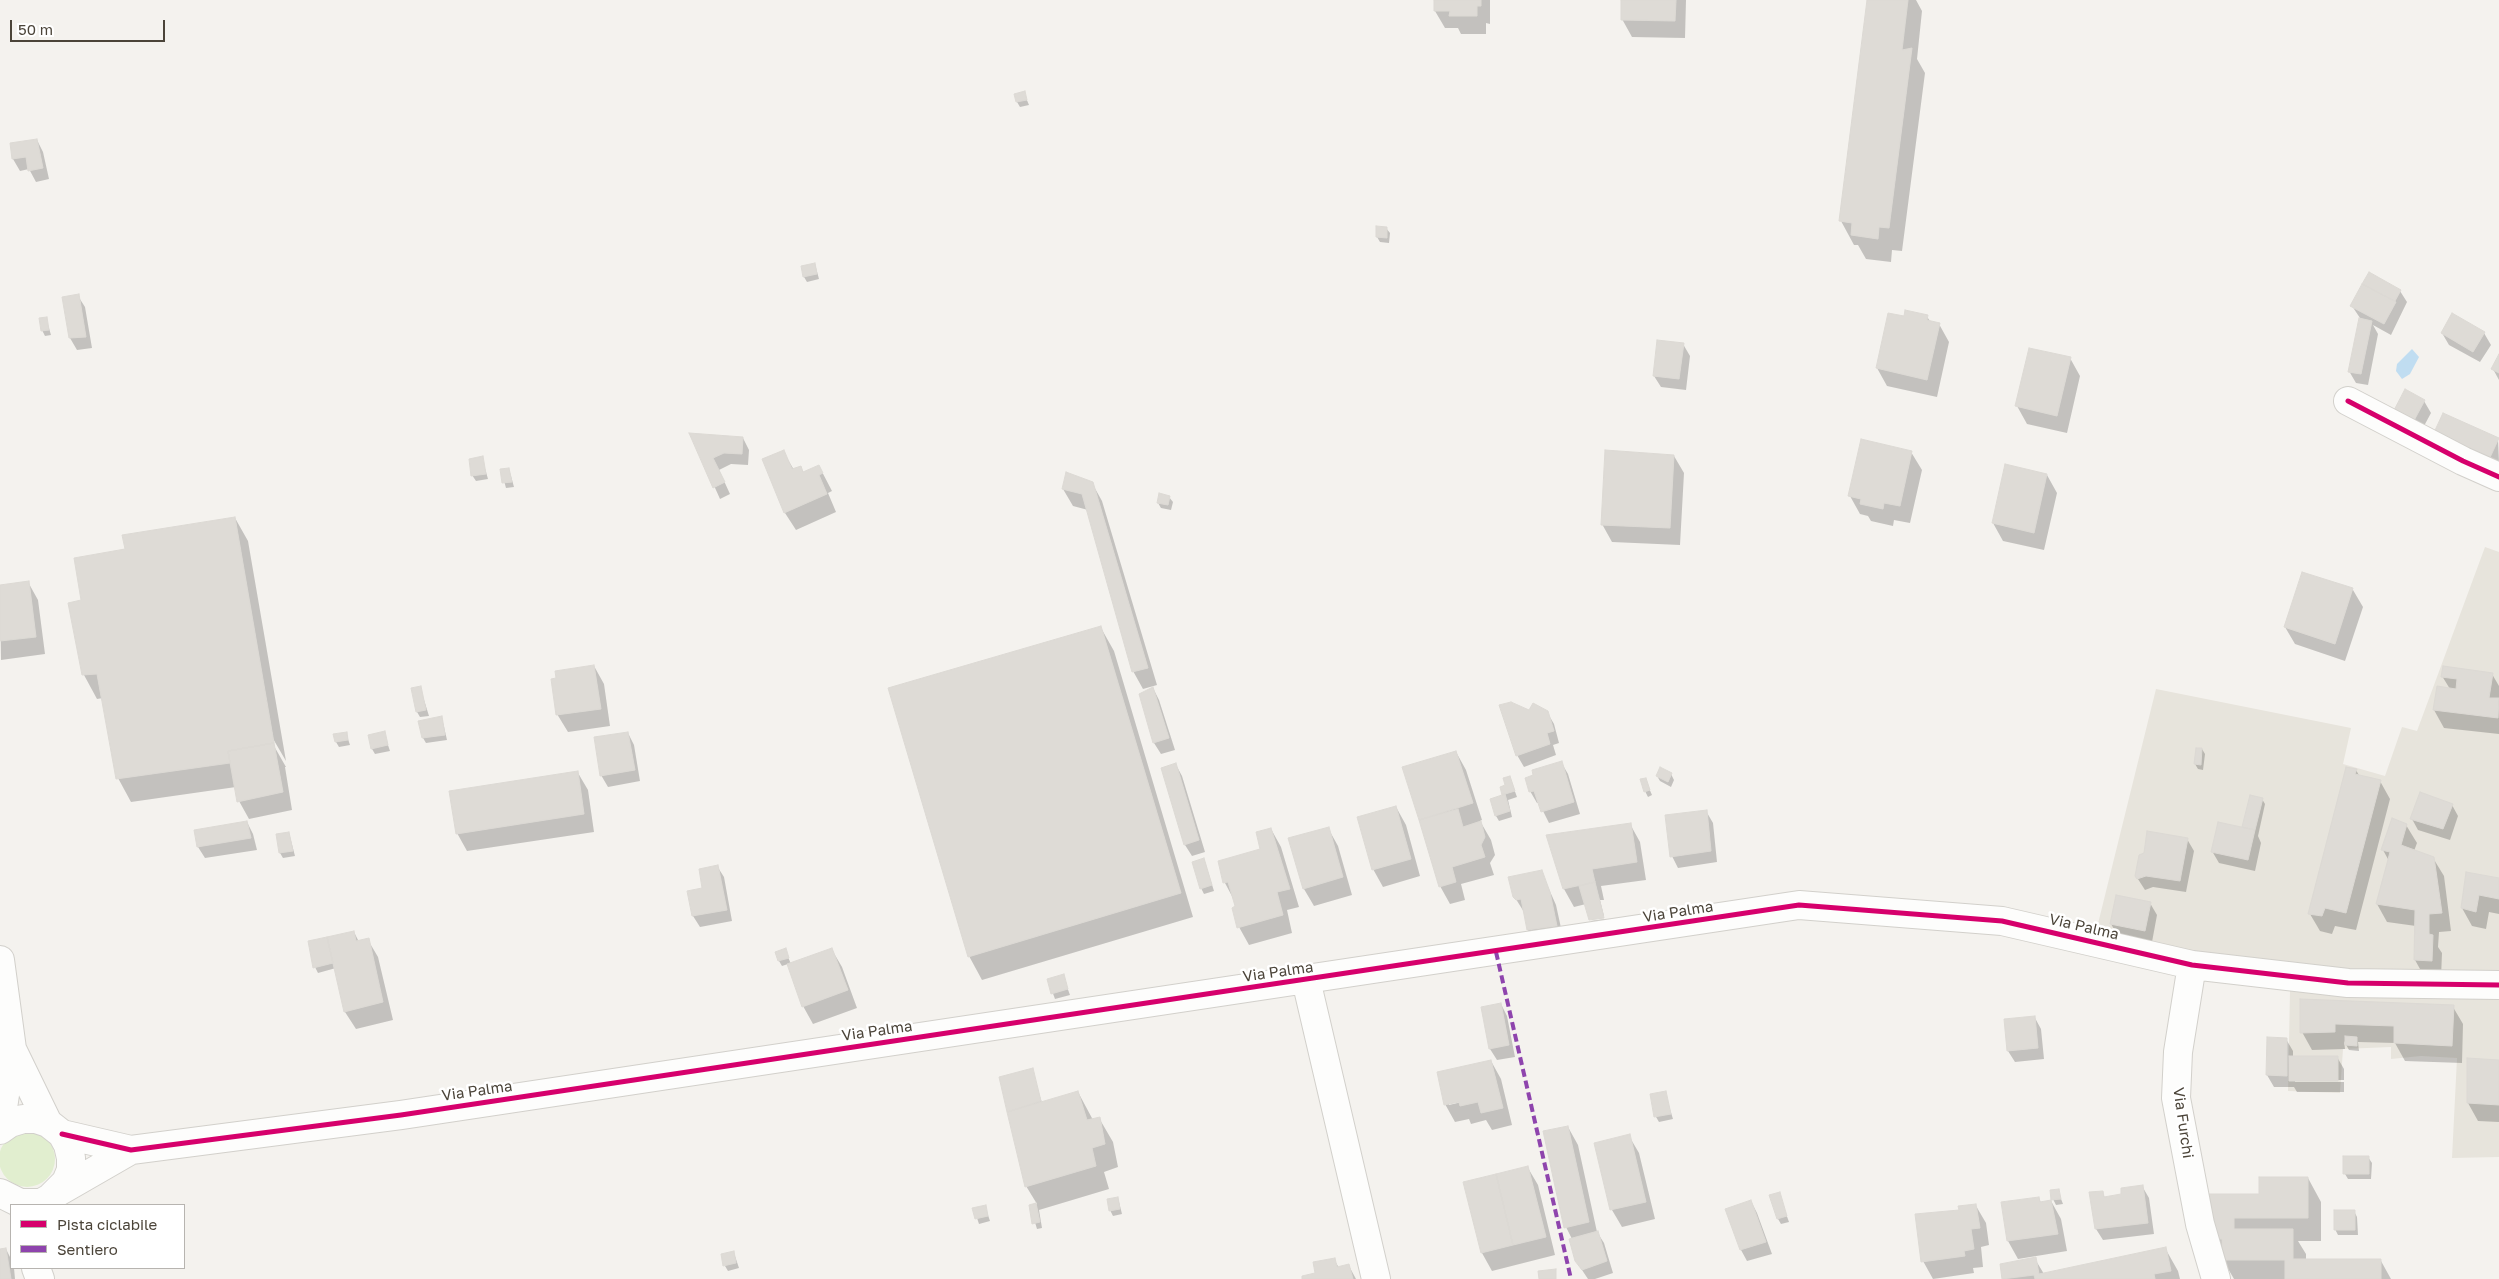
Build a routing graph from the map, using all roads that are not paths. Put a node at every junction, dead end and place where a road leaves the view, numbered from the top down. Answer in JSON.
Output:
{"nodes":[{"id":1,"x":2348,"y":401,"type":"dead end"},
{"id":2,"x":2499,"y":477,"type":"edge"},
{"id":3,"x":0,"y":960,"type":"edge"},
{"id":4,"x":2192,"y":965,"type":"junction"},
{"id":5,"x":1306,"y":980,"type":"junction"},
{"id":6,"x":2499,"y":986,"type":"edge"},
{"id":7,"x":12,"y":1050,"type":"junction"},
{"id":8,"x":0,"y":1128,"type":"edge"},
{"id":9,"x":55,"y":1129,"type":"junction"},
{"id":10,"x":132,"y":1150,"type":"junction"},
{"id":11,"x":52,"y":1199,"type":"edge"},
{"id":12,"x":7,"y":1200,"type":"edge"},
{"id":13,"x":1376,"y":1279,"type":"edge"},
{"id":14,"x":2216,"y":1279,"type":"edge"}],
"edges":[{"from":1,"to":2,"type":"street"},
{"from":3,"to":7,"type":"street"},
{"from":4,"to":5,"type":"street","name":"Via Palma"},
{"from":4,"to":6,"type":"street","name":"Via Palma"},
{"from":4,"to":14,"type":"street","name":"Via Furchi"},
{"from":5,"to":10,"type":"street","name":"Via Palma"},
{"from":5,"to":13,"type":"street"},
{"from":7,"to":8,"type":"street"},
{"from":7,"to":9,"type":"street"},
{"from":8,"to":9,"type":"street","name":"Via Palma"},
{"from":9,"to":10,"type":"street","name":"Via Palma"},
{"from":9,"to":11,"type":"street"},
{"from":10,"to":11,"type":"street","name":"Via Palma"},
{"from":11,"to":12,"type":"street","name":"Via Palma"}]}
